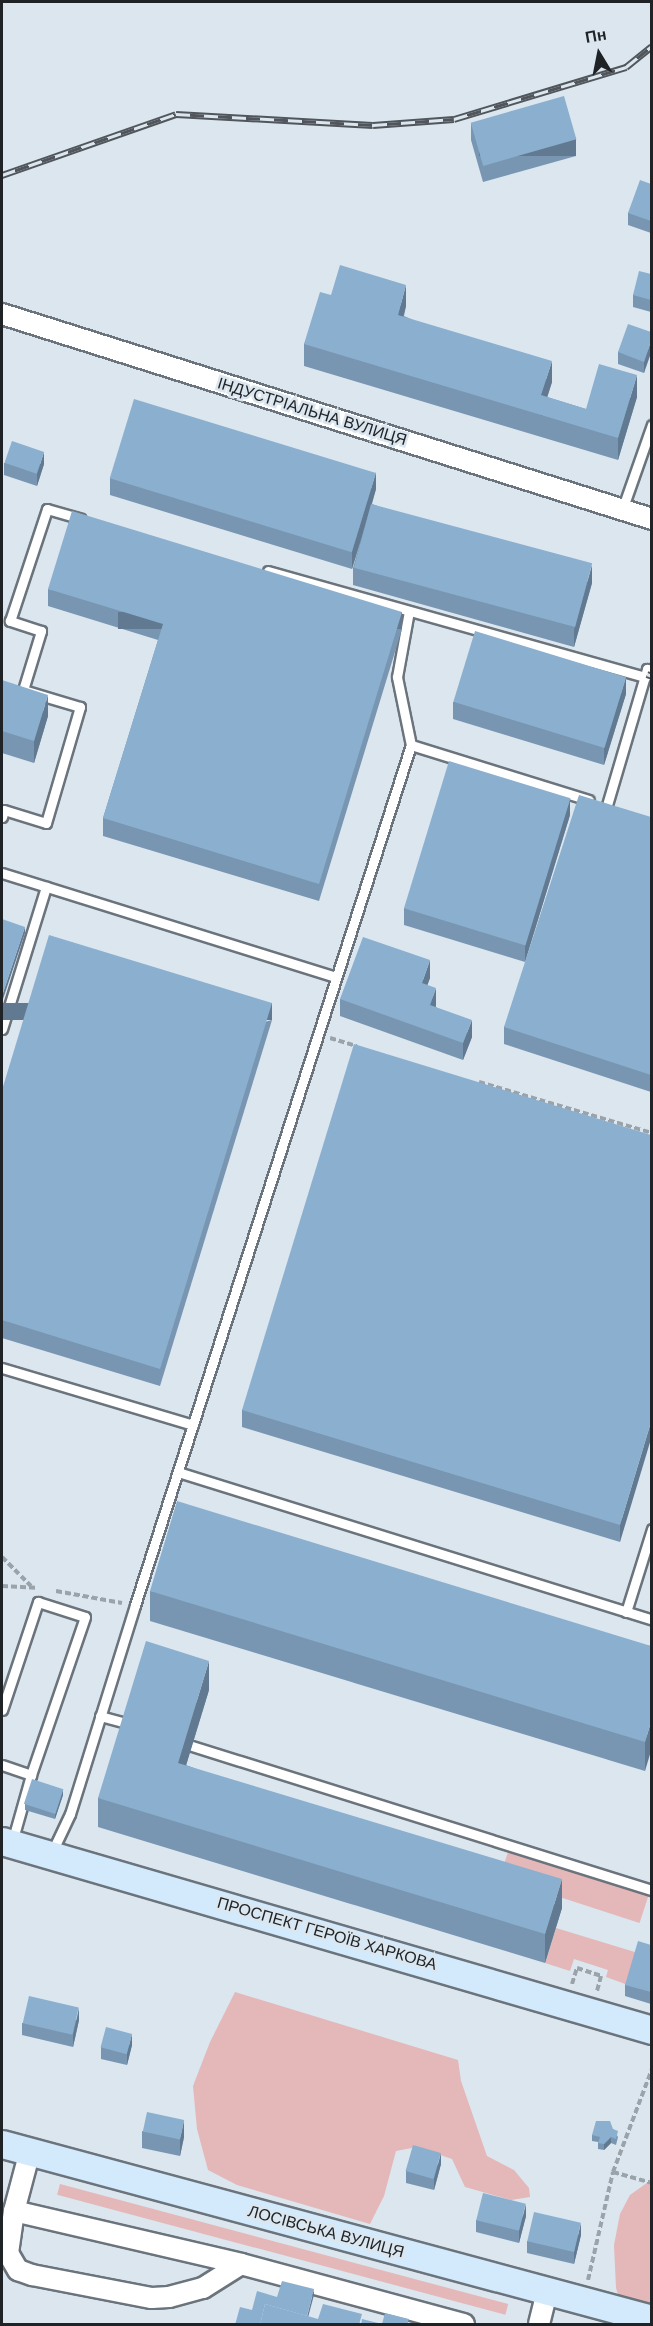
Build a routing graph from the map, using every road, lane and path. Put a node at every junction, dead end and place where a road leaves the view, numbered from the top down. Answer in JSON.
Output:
{"nodes":[{"id":1,"x":2,"y":314,"type":"edge"},
{"id":2,"x":651,"y":425,"type":"edge"},
{"id":3,"x":622,"y":510,"type":"junction"},
{"id":4,"x":651,"y":519,"type":"edge"},
{"id":5,"x":93,"y":522,"type":"edge"},
{"id":6,"x":262,"y":570,"type":"edge"},
{"id":7,"x":410,"y":611,"type":"junction"},
{"id":8,"x":648,"y":674,"type":"edge"},
{"id":9,"x":411,"y":745,"type":"junction"},
{"id":10,"x":606,"y":805,"type":"junction"},
{"id":11,"x":618,"y":809,"type":"edge"},
{"id":12,"x":2,"y":817,"type":"edge"},
{"id":13,"x":2,"y":873,"type":"edge"},
{"id":14,"x":46,"y":887,"type":"junction"},
{"id":15,"x":336,"y":977,"type":"junction"},
{"id":16,"x":2,"y":1029,"type":"edge"},
{"id":17,"x":318,"y":1035,"type":"junction"},
{"id":18,"x":364,"y":1048,"type":"edge"},
{"id":19,"x":468,"y":1079,"type":"edge"},
{"id":20,"x":651,"y":1133,"type":"edge"},
{"id":21,"x":2,"y":1368,"type":"edge"},
{"id":22,"x":193,"y":1425,"type":"junction"},
{"id":23,"x":178,"y":1472,"type":"junction"},
{"id":24,"x":651,"y":1529,"type":"edge"},
{"id":25,"x":2,"y":1557,"type":"edge"},
{"id":26,"x":2,"y":1586,"type":"edge"},
{"id":27,"x":31,"y":1587,"type":"junction"},
{"id":28,"x":43,"y":1589,"type":"dead end"},
{"id":29,"x":54,"y":1591,"type":"dead end"},
{"id":30,"x":135,"y":1605,"type":"junction"},
{"id":31,"x":626,"y":1612,"type":"junction"},
{"id":32,"x":651,"y":1620,"type":"edge"},
{"id":33,"x":2,"y":1710,"type":"edge"},
{"id":34,"x":100,"y":1716,"type":"junction"},
{"id":35,"x":129,"y":1724,"type":"edge"},
{"id":36,"x":192,"y":1746,"type":"edge"},
{"id":37,"x":2,"y":1765,"type":"edge"},
{"id":38,"x":31,"y":1775,"type":"junction"},
{"id":39,"x":7,"y":1843,"type":"edge"},
{"id":40,"x":51,"y":1854,"type":"junction"},
{"id":41,"x":651,"y":1890,"type":"edge"},
{"id":42,"x":572,"y":1983,"type":"dead end"},
{"id":43,"x":597,"y":1991,"type":"dead end"},
{"id":44,"x":651,"y":2030,"type":"edge"},
{"id":45,"x":651,"y":2069,"type":"edge"},
{"id":46,"x":2,"y":2144,"type":"edge"},
{"id":47,"x":30,"y":2151,"type":"junction"},
{"id":48,"x":613,"y":2172,"type":"junction"},
{"id":49,"x":651,"y":2183,"type":"edge"},
{"id":50,"x":14,"y":2211,"type":"junction"},
{"id":51,"x":241,"y":2264,"type":"junction"},
{"id":52,"x":547,"y":2291,"type":"junction"},
{"id":53,"x":583,"y":2301,"type":"junction"},
{"id":54,"x":651,"y":2319,"type":"edge"},
{"id":55,"x":464,"y":2325,"type":"edge"},
{"id":56,"x":539,"y":2325,"type":"edge"}],
"edges":[{"from":1,"to":3,"type":"street","name":"ІНДУСТРІАЛЬНА ВУЛИЦЯ"},
{"from":2,"to":3,"type":"lane"},
{"from":3,"to":4,"type":"street","name":"ІНДУСТРІАЛЬНА ВУЛИЦЯ"},
{"from":5,"to":12,"type":"lane"},
{"from":6,"to":7,"type":"lane"},
{"from":7,"to":8,"type":"lane"},
{"from":7,"to":9,"type":"lane"},
{"from":8,"to":10,"type":"lane"},
{"from":9,"to":10,"type":"lane"},
{"from":9,"to":15,"type":"lane"},
{"from":10,"to":11,"type":"lane"},
{"from":13,"to":14,"type":"lane"},
{"from":14,"to":15,"type":"lane"},
{"from":14,"to":16,"type":"lane"},
{"from":15,"to":17,"type":"lane"},
{"from":17,"to":18,"type":"path"},
{"from":17,"to":22,"type":"lane"},
{"from":19,"to":20,"type":"path"},
{"from":21,"to":22,"type":"lane"},
{"from":22,"to":23,"type":"lane"},
{"from":23,"to":30,"type":"lane"},
{"from":23,"to":31,"type":"lane"},
{"from":24,"to":31,"type":"lane"},
{"from":25,"to":27,"type":"path"},
{"from":26,"to":27,"type":"path"},
{"from":27,"to":28,"type":"path"},
{"from":29,"to":30,"type":"path"},
{"from":30,"to":34,"type":"lane"},
{"from":31,"to":32,"type":"lane"},
{"from":33,"to":38,"type":"lane"},
{"from":34,"to":35,"type":"lane"},
{"from":34,"to":40,"type":"lane"},
{"from":36,"to":41,"type":"lane"},
{"from":37,"to":38,"type":"lane"},
{"from":38,"to":39,"type":"lane"},
{"from":39,"to":40,"type":"main road","name":"ПРОСПЕКТ ГЕРОЇВ ХАРКОВА"},
{"from":40,"to":44,"type":"main road","name":"ПРОСПЕКТ ГЕРОЇВ ХАРКОВА"},
{"from":42,"to":43,"type":"path"},
{"from":45,"to":48,"type":"path"},
{"from":46,"to":47,"type":"main road","name":"ЛОСІВСЬКА ВУЛИЦЯ"},
{"from":47,"to":50,"type":"street"},
{"from":47,"to":52,"type":"main road","name":"ЛОСІВСЬКА ВУЛИЦЯ"},
{"from":48,"to":49,"type":"path"},
{"from":48,"to":53,"type":"path"},
{"from":50,"to":51,"type":"street"},
{"from":50,"to":51,"type":"street"},
{"from":51,"to":55,"type":"street"},
{"from":52,"to":53,"type":"main road","name":"ЛОСІВСЬКА ВУЛИЦЯ"},
{"from":52,"to":56,"type":"street"},
{"from":53,"to":54,"type":"main road","name":"ЛОСІВСЬКА ВУЛИЦЯ"}]}
